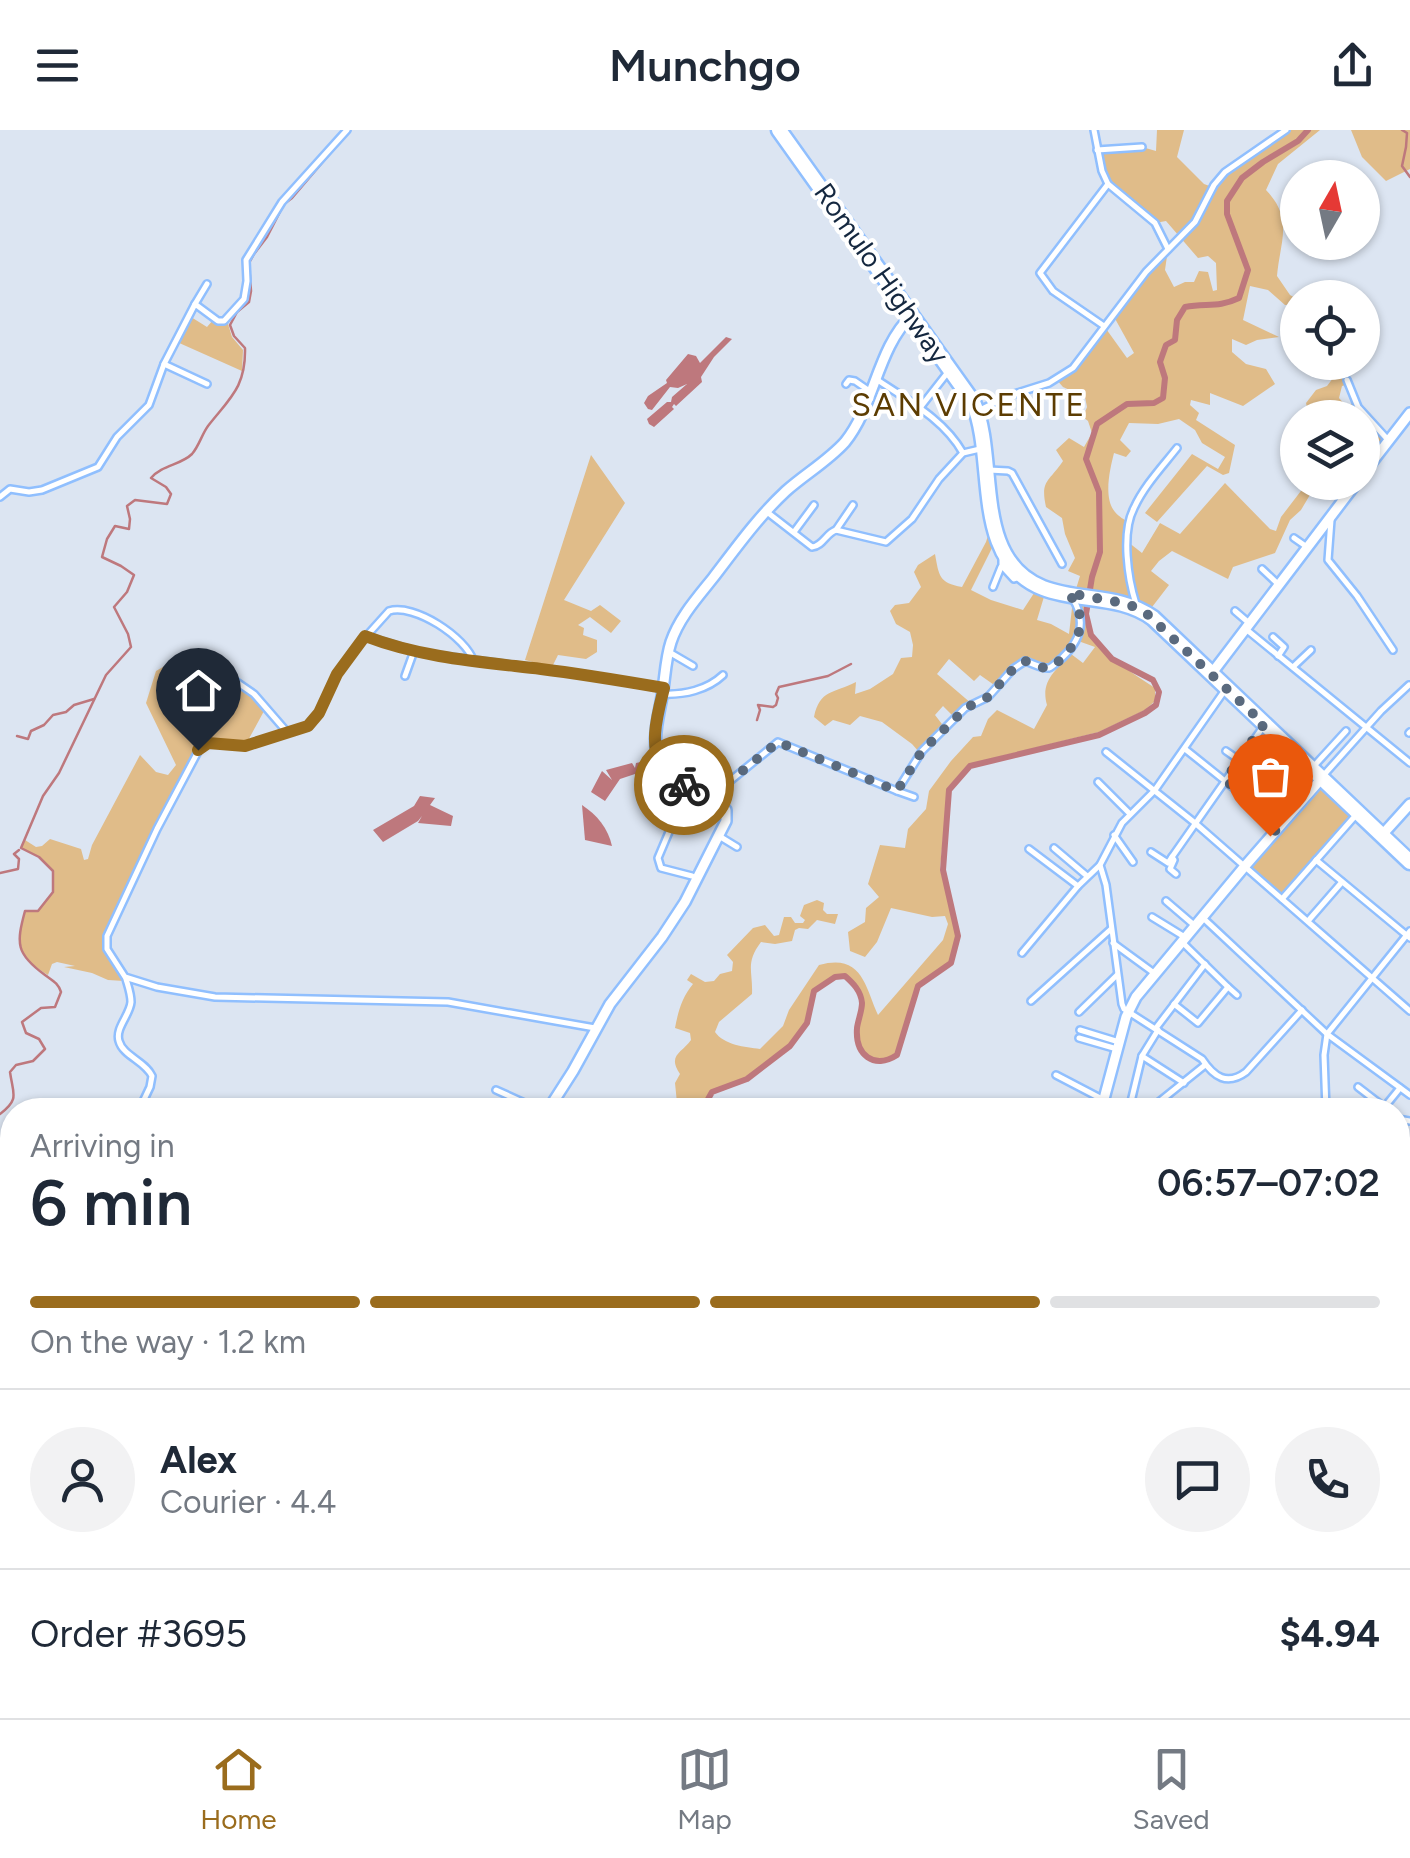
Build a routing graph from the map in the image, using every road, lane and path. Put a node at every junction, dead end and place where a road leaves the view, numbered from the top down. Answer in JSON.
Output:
{"nodes":[{"id":1,"x":347,"y":130,"type":"edge"},
{"id":2,"x":779,"y":130,"type":"edge"},
{"id":3,"x":1094,"y":130,"type":"edge"},
{"id":4,"x":1286,"y":130,"type":"edge"},
{"id":5,"x":1142,"y":147,"type":"dead end"},
{"id":6,"x":1097,"y":150,"type":"junction"},
{"id":7,"x":1108,"y":184,"type":"junction"},
{"id":8,"x":1168,"y":249,"type":"junction"},
{"id":9,"x":206,"y":284,"type":"dead end"},
{"id":10,"x":195,"y":304,"type":"junction"},
{"id":11,"x":912,"y":315,"type":"junction"},
{"id":12,"x":1104,"y":326,"type":"junction"},
{"id":13,"x":164,"y":364,"type":"junction"},
{"id":14,"x":950,"y":370,"type":"junction"},
{"id":15,"x":876,"y":379,"type":"junction"},
{"id":16,"x":1348,"y":380,"type":"dead end"},
{"id":17,"x":208,"y":384,"type":"dead end"},
{"id":18,"x":846,"y":384,"type":"dead end"},
{"id":19,"x":871,"y":392,"type":"junction"},
{"id":20,"x":919,"y":409,"type":"junction"},
{"id":21,"x":977,"y":411,"type":"junction"},
{"id":22,"x":1410,"y":414,"type":"edge"},
{"id":23,"x":1389,"y":440,"type":"junction"},
{"id":24,"x":982,"y":448,"type":"junction"},
{"id":25,"x":1177,"y":448,"type":"dead end"},
{"id":26,"x":1380,"y":452,"type":"edge"},
{"id":27,"x":963,"y":453,"type":"junction"},
{"id":28,"x":986,"y":470,"type":"junction"},
{"id":29,"x":0,"y":497,"type":"edge"},
{"id":30,"x":1343,"y":500,"type":"edge"},
{"id":31,"x":853,"y":504,"type":"dead end"},
{"id":32,"x":814,"y":506,"type":"dead end"},
{"id":33,"x":767,"y":512,"type":"junction"},
{"id":34,"x":1330,"y":517,"type":"junction"},
{"id":35,"x":836,"y":530,"type":"junction"},
{"id":36,"x":794,"y":532,"type":"junction"},
{"id":37,"x":1294,"y":538,"type":"dead end"},
{"id":38,"x":1307,"y":546,"type":"junction"},
{"id":39,"x":1003,"y":560,"type":"junction"},
{"id":40,"x":1062,"y":564,"type":"dead end"},
{"id":41,"x":1262,"y":570,"type":"dead end"},
{"id":42,"x":1278,"y":585,"type":"junction"},
{"id":43,"x":993,"y":587,"type":"dead end"},
{"id":44,"x":1070,"y":594,"type":"junction"},
{"id":45,"x":1136,"y":607,"type":"junction"},
{"id":46,"x":1235,"y":612,"type":"dead end"},
{"id":47,"x":1247,"y":626,"type":"junction"},
{"id":48,"x":365,"y":636,"type":"junction"},
{"id":49,"x":1274,"y":638,"type":"dead end"},
{"id":50,"x":1311,"y":650,"type":"dead end"},
{"id":51,"x":1393,"y":650,"type":"dead end"},
{"id":52,"x":414,"y":651,"type":"junction"},
{"id":53,"x":669,"y":652,"type":"junction"},
{"id":54,"x":1278,"y":656,"type":"junction"},
{"id":55,"x":474,"y":662,"type":"junction"},
{"id":56,"x":694,"y":666,"type":"dead end"},
{"id":57,"x":1293,"y":667,"type":"junction"},
{"id":58,"x":1212,"y":674,"type":"junction"},
{"id":59,"x":723,"y":675,"type":"dead end"},
{"id":60,"x":228,"y":676,"type":"dead end"},
{"id":61,"x":405,"y":676,"type":"dead end"},
{"id":62,"x":1410,"y":686,"type":"edge"},
{"id":63,"x":1227,"y":687,"type":"junction"},
{"id":64,"x":664,"y":691,"type":"junction"},
{"id":65,"x":1264,"y":724,"type":"junction"},
{"id":66,"x":1366,"y":728,"type":"junction"},
{"id":67,"x":1346,"y":730,"type":"dead end"},
{"id":68,"x":287,"y":732,"type":"junction"},
{"id":69,"x":1184,"y":749,"type":"junction"},
{"id":70,"x":1226,"y":751,"type":"dead end"},
{"id":71,"x":1106,"y":752,"type":"dead end"},
{"id":72,"x":1239,"y":760,"type":"junction"},
{"id":73,"x":1409,"y":762,"type":"edge"},
{"id":74,"x":1317,"y":773,"type":"junction"},
{"id":75,"x":1225,"y":780,"type":"junction"},
{"id":76,"x":1098,"y":782,"type":"dead end"},
{"id":77,"x":1155,"y":790,"type":"junction"},
{"id":78,"x":897,"y":791,"type":"junction"},
{"id":79,"x":696,"y":792,"type":"junction"},
{"id":80,"x":914,"y":796,"type":"dead end"},
{"id":81,"x":709,"y":798,"type":"junction"},
{"id":82,"x":1410,"y":804,"type":"edge"},
{"id":83,"x":1358,"y":812,"type":"junction"},
{"id":84,"x":1130,"y":814,"type":"junction"},
{"id":85,"x":1196,"y":823,"type":"junction"},
{"id":86,"x":1280,"y":826,"type":"junction"},
{"id":87,"x":719,"y":836,"type":"junction"},
{"id":88,"x":1114,"y":836,"type":"junction"},
{"id":89,"x":1382,"y":836,"type":"junction"},
{"id":90,"x":738,"y":847,"type":"dead end"},
{"id":91,"x":1054,"y":848,"type":"dead end"},
{"id":92,"x":1029,"y":849,"type":"dead end"},
{"id":93,"x":1151,"y":852,"type":"dead end"},
{"id":94,"x":1172,"y":857,"type":"junction"},
{"id":95,"x":1316,"y":860,"type":"junction"},
{"id":96,"x":1133,"y":862,"type":"dead end"},
{"id":97,"x":1410,"y":862,"type":"edge"},
{"id":98,"x":1100,"y":865,"type":"junction"},
{"id":99,"x":1244,"y":866,"type":"junction"},
{"id":100,"x":1176,"y":874,"type":"dead end"},
{"id":101,"x":692,"y":876,"type":"dead end"},
{"id":102,"x":1087,"y":876,"type":"junction"},
{"id":103,"x":1342,"y":882,"type":"junction"},
{"id":104,"x":1212,"y":885,"type":"dead end"},
{"id":105,"x":1078,"y":886,"type":"junction"},
{"id":106,"x":1220,"y":895,"type":"junction"},
{"id":107,"x":1282,"y":899,"type":"junction"},
{"id":108,"x":1166,"y":901,"type":"dead end"},
{"id":109,"x":1152,"y":917,"type":"dead end"},
{"id":110,"x":1308,"y":921,"type":"junction"},
{"id":111,"x":1199,"y":922,"type":"junction"},
{"id":112,"x":1111,"y":929,"type":"junction"},
{"id":113,"x":1409,"y":935,"type":"edge"},
{"id":114,"x":1184,"y":940,"type":"junction"},
{"id":115,"x":1113,"y":943,"type":"junction"},
{"id":116,"x":1022,"y":953,"type":"dead end"},
{"id":117,"x":1205,"y":964,"type":"junction"},
{"id":118,"x":1154,"y":973,"type":"junction"},
{"id":119,"x":1118,"y":975,"type":"junction"},
{"id":120,"x":125,"y":978,"type":"junction"},
{"id":121,"x":1372,"y":978,"type":"junction"},
{"id":122,"x":1228,"y":987,"type":"junction"},
{"id":123,"x":1238,"y":995,"type":"dead end"},
{"id":124,"x":1031,"y":1001,"type":"dead end"},
{"id":125,"x":1174,"y":1004,"type":"junction"},
{"id":126,"x":1302,"y":1010,"type":"junction"},
{"id":127,"x":1128,"y":1011,"type":"junction"},
{"id":128,"x":1410,"y":1011,"type":"edge"},
{"id":129,"x":1080,"y":1012,"type":"dead end"},
{"id":130,"x":595,"y":1028,"type":"junction"},
{"id":131,"x":1157,"y":1029,"type":"junction"},
{"id":132,"x":1080,"y":1030,"type":"dead end"},
{"id":133,"x":1328,"y":1034,"type":"junction"},
{"id":134,"x":1079,"y":1038,"type":"dead end"},
{"id":135,"x":1118,"y":1046,"type":"junction"},
{"id":136,"x":1142,"y":1056,"type":"junction"},
{"id":137,"x":1205,"y":1065,"type":"junction"},
{"id":138,"x":1056,"y":1075,"type":"dead end"},
{"id":139,"x":1184,"y":1082,"type":"junction"},
{"id":140,"x":1358,"y":1087,"type":"dead end"},
{"id":141,"x":1400,"y":1088,"type":"junction"},
{"id":142,"x":496,"y":1090,"type":"dead end"},
{"id":143,"x":1410,"y":1095,"type":"edge"},
{"id":144,"x":145,"y":1098,"type":"edge"},
{"id":145,"x":514,"y":1098,"type":"edge"},
{"id":146,"x":556,"y":1098,"type":"edge"},
{"id":147,"x":1090,"y":1098,"type":"edge"},
{"id":148,"x":1106,"y":1098,"type":"edge"},
{"id":149,"x":1132,"y":1098,"type":"edge"},
{"id":150,"x":1164,"y":1098,"type":"edge"},
{"id":151,"x":1326,"y":1098,"type":"edge"},
{"id":152,"x":1370,"y":1098,"type":"edge"},
{"id":153,"x":1392,"y":1098,"type":"edge"}],
"edges":[{"from":1,"to":10,"type":"street"},
{"from":2,"to":11,"type":"highway","name":"Romulo Highway"},
{"from":3,"to":6,"type":"street"},
{"from":4,"to":8,"type":"street"},
{"from":5,"to":6,"type":"street"},
{"from":6,"to":7,"type":"street"},
{"from":7,"to":8,"type":"street"},
{"from":7,"to":12,"type":"street"},
{"from":8,"to":12,"type":"street"},
{"from":9,"to":10,"type":"street"},
{"from":10,"to":13,"type":"street"},
{"from":11,"to":14,"type":"highway","name":"Romulo Highway"},
{"from":11,"to":15,"type":"street"},
{"from":12,"to":21,"type":"street"},
{"from":13,"to":17,"type":"street"},
{"from":13,"to":29,"type":"street"},
{"from":14,"to":20,"type":"street"},
{"from":14,"to":21,"type":"highway","name":"Romulo Highway"},
{"from":15,"to":19,"type":"street"},
{"from":15,"to":20,"type":"street"},
{"from":16,"to":23,"type":"street"},
{"from":18,"to":19,"type":"street"},
{"from":19,"to":33,"type":"street"},
{"from":20,"to":27,"type":"street"},
{"from":21,"to":24,"type":"highway","name":"Romulo Highway"},
{"from":22,"to":23,"type":"street"},
{"from":23,"to":26,"type":"street"},
{"from":24,"to":27,"type":"street"},
{"from":24,"to":28,"type":"highway","name":"Romulo Highway"},
{"from":25,"to":45,"type":"street"},
{"from":27,"to":35,"type":"street"},
{"from":28,"to":39,"type":"highway","name":"Romulo Highway"},
{"from":28,"to":40,"type":"street"},
{"from":30,"to":34,"type":"street"},
{"from":31,"to":35,"type":"street"},
{"from":32,"to":36,"type":"street"},
{"from":33,"to":36,"type":"street"},
{"from":33,"to":53,"type":"street"},
{"from":34,"to":38,"type":"street"},
{"from":34,"to":51,"type":"street"},
{"from":35,"to":36,"type":"street"},
{"from":37,"to":38,"type":"street"},
{"from":38,"to":42,"type":"street"},
{"from":39,"to":43,"type":"street"},
{"from":39,"to":44,"type":"highway","name":"Romulo Highway"},
{"from":41,"to":42,"type":"street"},
{"from":42,"to":47,"type":"street"},
{"from":44,"to":45,"type":"highway","name":"Romulo Highway"},
{"from":44,"to":78,"type":"street"},
{"from":45,"to":58,"type":"highway","name":"Romulo Highway"},
{"from":46,"to":47,"type":"street"},
{"from":47,"to":54,"type":"street"},
{"from":47,"to":58,"type":"street"},
{"from":48,"to":52,"type":"street"},
{"from":48,"to":55,"type":"street"},
{"from":48,"to":68,"type":"street"},
{"from":49,"to":54,"type":"street"},
{"from":50,"to":57,"type":"street"},
{"from":52,"to":55,"type":"street"},
{"from":52,"to":61,"type":"street"},
{"from":53,"to":56,"type":"street"},
{"from":53,"to":64,"type":"street"},
{"from":54,"to":57,"type":"street"},
{"from":55,"to":64,"type":"street"},
{"from":57,"to":66,"type":"street"},
{"from":58,"to":63,"type":"highway","name":"Romulo Highway"},
{"from":59,"to":64,"type":"street"},
{"from":60,"to":68,"type":"street"},
{"from":62,"to":66,"type":"street"},
{"from":63,"to":65,"type":"highway","name":"Romulo Highway"},
{"from":63,"to":69,"type":"street"},
{"from":64,"to":79,"type":"street"},
{"from":65,"to":72,"type":"street"},
{"from":65,"to":74,"type":"highway","name":"Romulo Highway"},
{"from":66,"to":73,"type":"street"},
{"from":66,"to":74,"type":"street"},
{"from":67,"to":74,"type":"street"},
{"from":68,"to":120,"type":"street"},
{"from":69,"to":75,"type":"street"},
{"from":69,"to":77,"type":"street"},
{"from":70,"to":72,"type":"street"},
{"from":71,"to":77,"type":"street"},
{"from":72,"to":75,"type":"street"},
{"from":74,"to":83,"type":"highway","name":"Romulo Highway"},
{"from":74,"to":86,"type":"street"},
{"from":75,"to":85,"type":"street"},
{"from":75,"to":86,"type":"street"},
{"from":76,"to":84,"type":"street"},
{"from":77,"to":84,"type":"street"},
{"from":77,"to":85,"type":"street"},
{"from":78,"to":80,"type":"street"},
{"from":78,"to":81,"type":"street"},
{"from":79,"to":81,"type":"street"},
{"from":79,"to":101,"type":"street"},
{"from":81,"to":87,"type":"street"},
{"from":82,"to":89,"type":"street"},
{"from":83,"to":89,"type":"highway","name":"Romulo Highway"},
{"from":83,"to":95,"type":"street"},
{"from":84,"to":88,"type":"street"},
{"from":85,"to":94,"type":"street"},
{"from":85,"to":99,"type":"street"},
{"from":86,"to":99,"type":"street"},
{"from":87,"to":90,"type":"street"},
{"from":87,"to":130,"type":"street"},
{"from":88,"to":96,"type":"street"},
{"from":88,"to":98,"type":"street"},
{"from":89,"to":97,"type":"highway","name":"Romulo Highway"},
{"from":91,"to":102,"type":"street"},
{"from":92,"to":105,"type":"street"},
{"from":93,"to":94,"type":"street"},
{"from":94,"to":100,"type":"street"},
{"from":95,"to":103,"type":"street"},
{"from":95,"to":107,"type":"street"},
{"from":98,"to":102,"type":"street"},
{"from":98,"to":112,"type":"street"},
{"from":99,"to":106,"type":"street"},
{"from":99,"to":107,"type":"street"},
{"from":102,"to":105,"type":"street"},
{"from":103,"to":110,"type":"street"},
{"from":103,"to":113,"type":"street"},
{"from":104,"to":106,"type":"street"},
{"from":105,"to":116,"type":"street"},
{"from":106,"to":111,"type":"street"},
{"from":107,"to":110,"type":"street"},
{"from":108,"to":111,"type":"street"},
{"from":109,"to":114,"type":"street"},
{"from":110,"to":121,"type":"street"},
{"from":111,"to":114,"type":"street"},
{"from":111,"to":126,"type":"street"},
{"from":112,"to":115,"type":"street"},
{"from":112,"to":124,"type":"street"},
{"from":113,"to":121,"type":"street"},
{"from":114,"to":117,"type":"street"},
{"from":114,"to":118,"type":"street"},
{"from":115,"to":118,"type":"street"},
{"from":115,"to":119,"type":"street"},
{"from":117,"to":122,"type":"street"},
{"from":117,"to":125,"type":"street"},
{"from":118,"to":127,"type":"street"},
{"from":119,"to":127,"type":"street"},
{"from":119,"to":129,"type":"street"},
{"from":120,"to":130,"type":"street"},
{"from":120,"to":144,"type":"street"},
{"from":121,"to":128,"type":"street"},
{"from":121,"to":133,"type":"street"},
{"from":122,"to":123,"type":"street"},
{"from":122,"to":125,"type":"street"},
{"from":125,"to":131,"type":"street"},
{"from":126,"to":133,"type":"street"},
{"from":126,"to":137,"type":"street"},
{"from":127,"to":131,"type":"street"},
{"from":127,"to":135,"type":"street"},
{"from":130,"to":146,"type":"street"},
{"from":131,"to":136,"type":"street"},
{"from":131,"to":137,"type":"street"},
{"from":132,"to":135,"type":"street"},
{"from":133,"to":141,"type":"street"},
{"from":133,"to":151,"type":"street"},
{"from":134,"to":135,"type":"street"},
{"from":135,"to":148,"type":"street"},
{"from":136,"to":139,"type":"street"},
{"from":136,"to":149,"type":"street"},
{"from":137,"to":139,"type":"street"},
{"from":138,"to":147,"type":"street"},
{"from":139,"to":150,"type":"street"},
{"from":140,"to":152,"type":"street"},
{"from":141,"to":143,"type":"street"},
{"from":141,"to":153,"type":"street"},
{"from":142,"to":145,"type":"street"}]}
